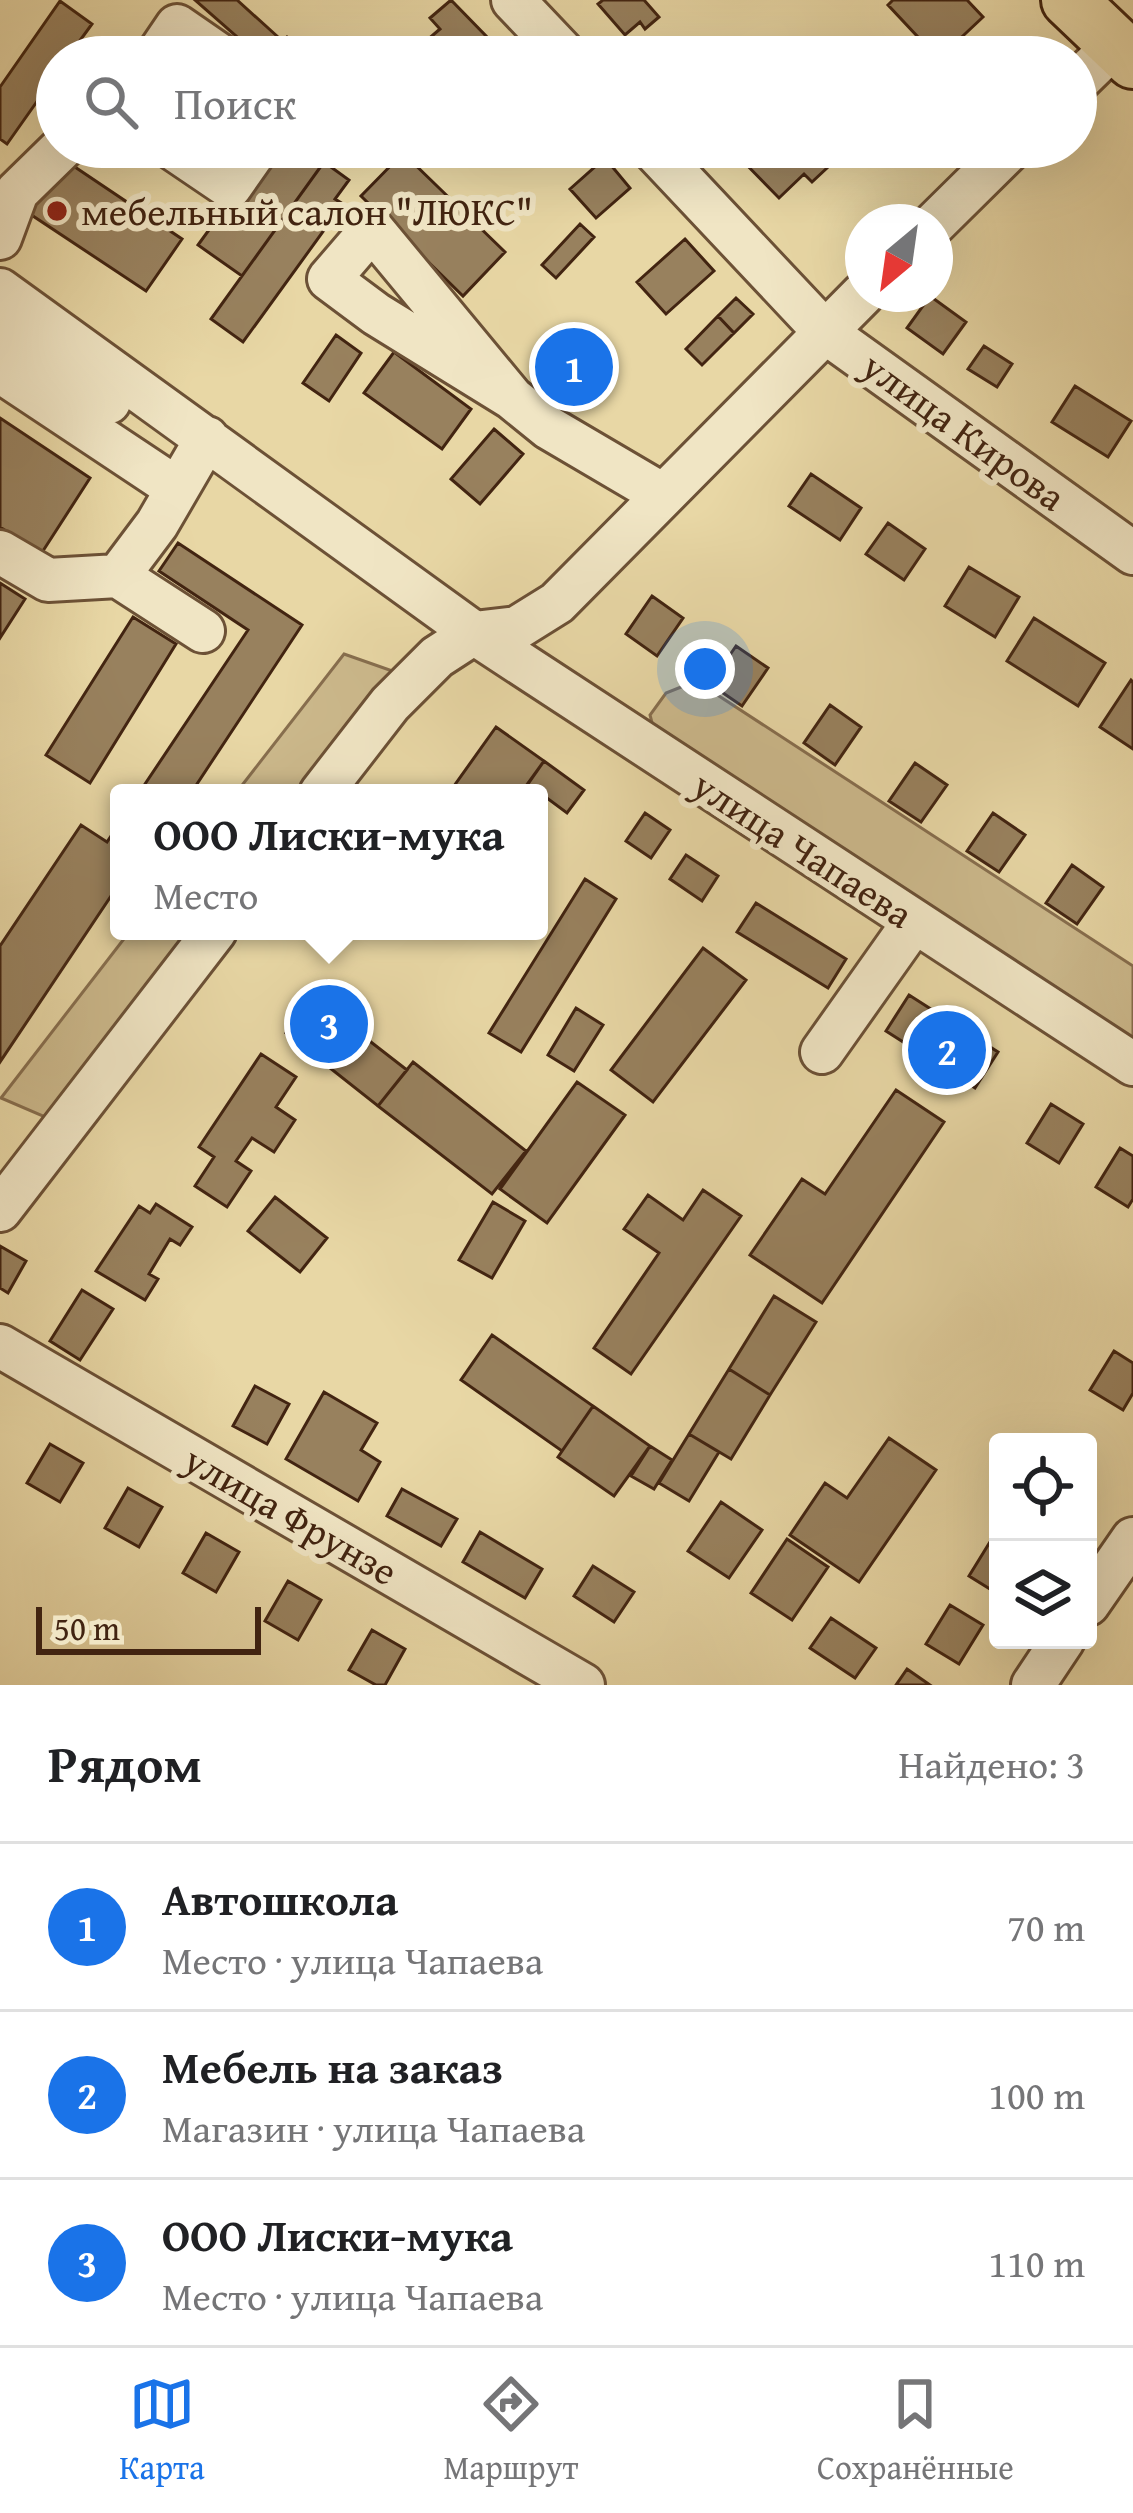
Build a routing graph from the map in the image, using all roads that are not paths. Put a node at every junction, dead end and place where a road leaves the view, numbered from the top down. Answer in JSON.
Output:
{"nodes":[{"id":1,"x":513,"y":0,"type":"edge"},
{"id":2,"x":1069,"y":0,"type":"edge"},
{"id":3,"x":547,"y":36,"type":"edge"},
{"id":4,"x":1124,"y":53,"type":"edge"},
{"id":5,"x":1097,"y":70,"type":"edge"},
{"id":6,"x":41,"y":168,"type":"edge"},
{"id":7,"x":201,"y":168,"type":"edge"},
{"id":8,"x":244,"y":168,"type":"edge"},
{"id":9,"x":671,"y":168,"type":"edge"},
{"id":10,"x":991,"y":168,"type":"edge"},
{"id":11,"x":953,"y":205,"type":"edge"},
{"id":12,"x":0,"y":238,"type":"edge"},
{"id":13,"x":0,"y":290,"type":"edge"},
{"id":14,"x":845,"y":312,"type":"edge"},
{"id":15,"x":0,"y":330,"type":"edge"},
{"id":16,"x":825,"y":332,"type":"junction"},
{"id":17,"x":0,"y":371,"type":"edge"},
{"id":18,"x":512,"y":398,"type":"dead end"},
{"id":19,"x":192,"y":462,"type":"junction"},
{"id":20,"x":663,"y":495,"type":"junction"},
{"id":21,"x":0,"y":552,"type":"edge"},
{"id":22,"x":1133,"y":553,"type":"edge"},
{"id":23,"x":118,"y":576,"type":"junction"},
{"id":24,"x":203,"y":631,"type":"dead end"},
{"id":25,"x":474,"y":633,"type":"junction"},
{"id":26,"x":328,"y":784,"type":"edge"},
{"id":27,"x":914,"y":922,"type":"junction"},
{"id":28,"x":208,"y":940,"type":"edge"},
{"id":29,"x":822,"y":1052,"type":"dead end"},
{"id":30,"x":1133,"y":1064,"type":"edge"},
{"id":31,"x":0,"y":1210,"type":"edge"},
{"id":32,"x":0,"y":1346,"type":"edge"},
{"id":33,"x":1132,"y":1544,"type":"edge"},
{"id":34,"x":1097,"y":1592,"type":"edge"},
{"id":35,"x":1057,"y":1649,"type":"edge"},
{"id":36,"x":583,"y":1685,"type":"edge"},
{"id":37,"x":1033,"y":1685,"type":"edge"}],
"edges":[{"from":1,"to":3,"type":"street"},
{"from":2,"to":4,"type":"main road"},
{"from":4,"to":5,"type":"street"},
{"from":6,"to":12,"type":"street"},
{"from":7,"to":8,"type":"street"},
{"from":9,"to":16,"type":"street","name":"улица Кирова"},
{"from":10,"to":11,"type":"street"},
{"from":13,"to":19,"type":"street","name":"улица Чапаева"},
{"from":14,"to":16,"type":"street"},
{"from":15,"to":19,"type":"street"},
{"from":16,"to":20,"type":"street"},
{"from":16,"to":22,"type":"street","name":"улица Кирова"},
{"from":17,"to":19,"type":"street"},
{"from":18,"to":20,"type":"street"},
{"from":19,"to":23,"type":"street"},
{"from":19,"to":25,"type":"street","name":"улица Чапаева"},
{"from":20,"to":25,"type":"street"},
{"from":21,"to":23,"type":"street"},
{"from":23,"to":24,"type":"street"},
{"from":25,"to":26,"type":"street"},
{"from":25,"to":27,"type":"street","name":"улица Чапаева"},
{"from":27,"to":29,"type":"street"},
{"from":27,"to":30,"type":"street","name":"улица Чапаева"},
{"from":28,"to":31,"type":"street"},
{"from":32,"to":36,"type":"street","name":"улица Фрунзе"},
{"from":33,"to":34,"type":"street"},
{"from":35,"to":37,"type":"street"}]}
